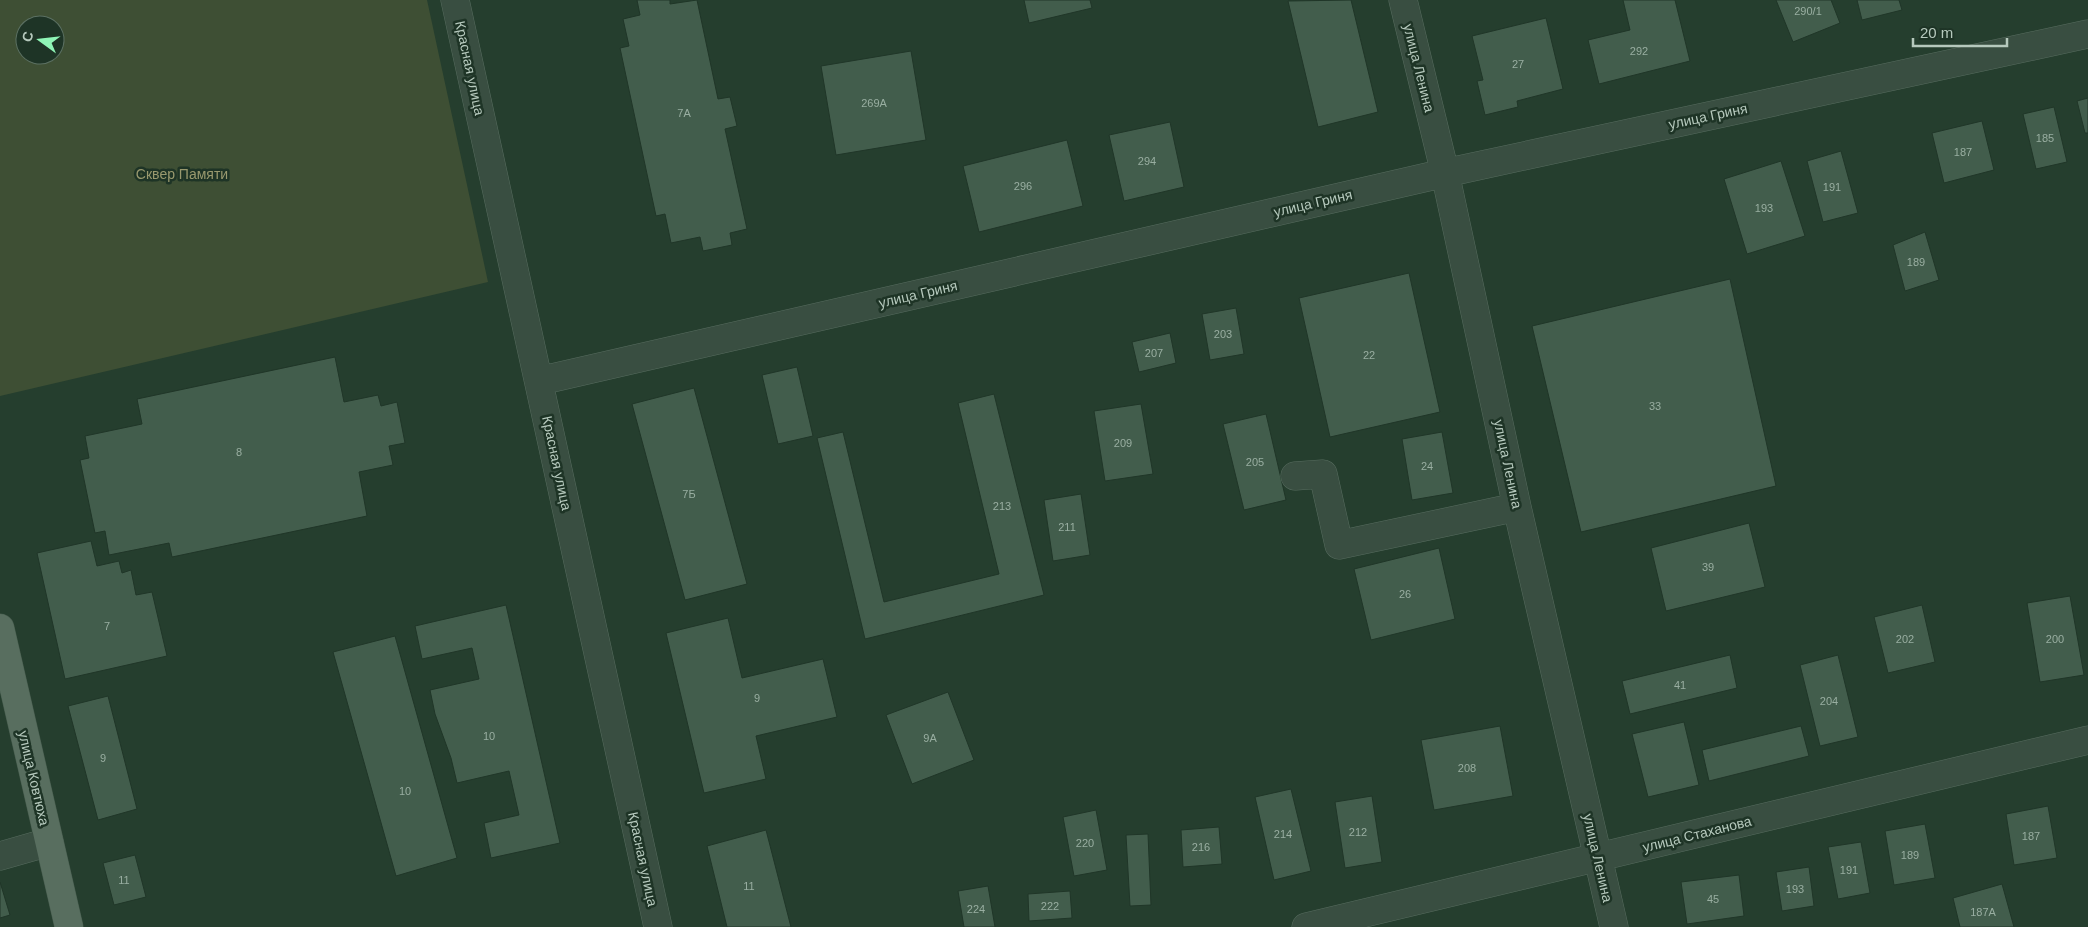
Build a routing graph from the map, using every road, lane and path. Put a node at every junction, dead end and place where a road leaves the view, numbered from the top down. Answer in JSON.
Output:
{"nodes":[{"id":1,"x":455,"y":0,"type":"edge"},
{"id":2,"x":1403,"y":0,"type":"edge"},
{"id":3,"x":2088,"y":34,"type":"edge"},
{"id":4,"x":1445,"y":173,"type":"junction"},
{"id":5,"x":539,"y":381,"type":"junction"},
{"id":6,"x":1295,"y":476,"type":"dead end"},
{"id":7,"x":1517,"y":507,"type":"junction"},
{"id":8,"x":0,"y":628,"type":"edge"},
{"id":9,"x":2088,"y":740,"type":"edge"},
{"id":10,"x":49,"y":842,"type":"junction"},
{"id":11,"x":0,"y":856,"type":"edge"},
{"id":12,"x":1598,"y":858,"type":"junction"},
{"id":13,"x":69,"y":927,"type":"edge"},
{"id":14,"x":658,"y":927,"type":"edge"},
{"id":15,"x":1306,"y":927,"type":"edge"},
{"id":16,"x":1614,"y":927,"type":"edge"}],
"edges":[{"from":1,"to":5,"type":"street","name":"Красная улица"},
{"from":2,"to":4,"type":"street","name":"улица Ленина"},
{"from":3,"to":4,"type":"street","name":"улица Гриня"},
{"from":4,"to":5,"type":"street","name":"улица Гриня"},
{"from":4,"to":7,"type":"street","name":"улица Ленина"},
{"from":5,"to":14,"type":"street","name":"Красная улица"},
{"from":6,"to":7,"type":"street"},
{"from":7,"to":12,"type":"street","name":"улица Ленина"},
{"from":8,"to":10,"type":"main road","name":"улица Ковтюха"},
{"from":9,"to":12,"type":"street","name":"улица Стаханова"},
{"from":10,"to":11,"type":"street"},
{"from":10,"to":13,"type":"main road","name":"улица Ковтюха"},
{"from":12,"to":15,"type":"street","name":"улица Стаханова"},
{"from":12,"to":16,"type":"street","name":"улица Ленина"}]}
